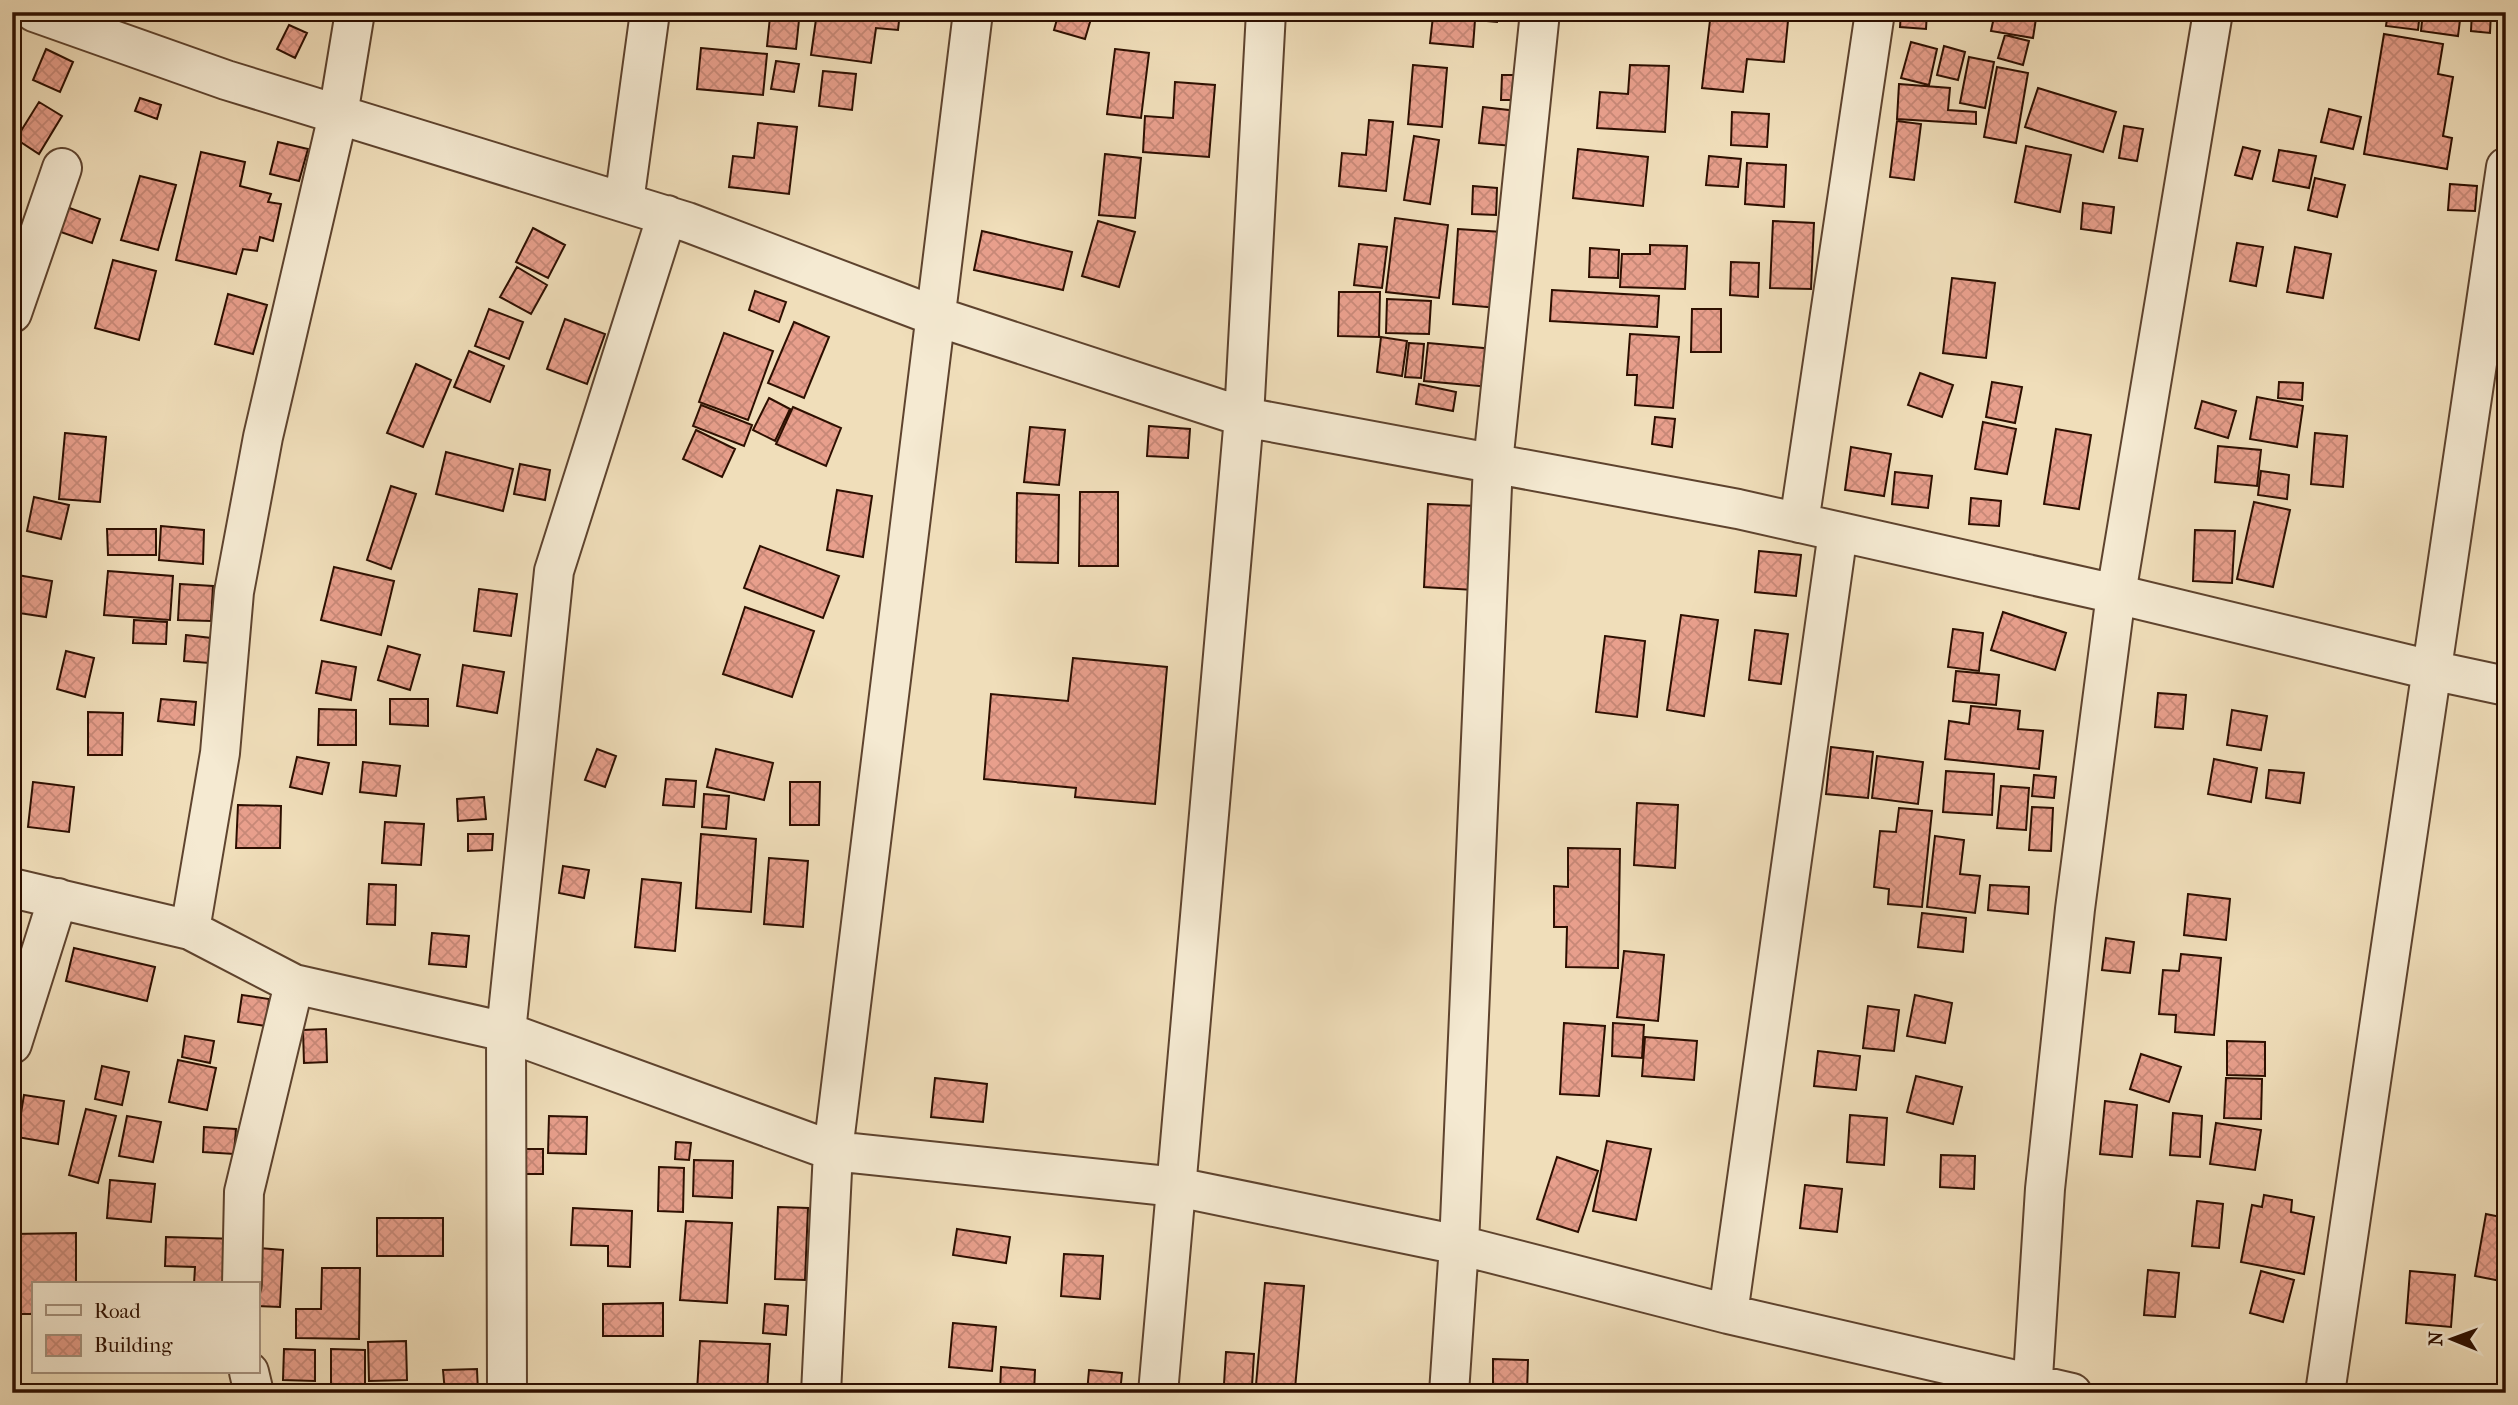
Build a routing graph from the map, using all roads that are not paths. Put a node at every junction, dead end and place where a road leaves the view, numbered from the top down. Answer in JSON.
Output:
{"nodes":[{"id":1,"x":34,"y":12,"type":"edge"},
{"id":2,"x":355,"y":12,"type":"edge"},
{"id":3,"x":650,"y":12,"type":"edge"},
{"id":4,"x":973,"y":12,"type":"edge"},
{"id":5,"x":1266,"y":12,"type":"edge"},
{"id":6,"x":1540,"y":12,"type":"edge"},
{"id":7,"x":1875,"y":12,"type":"edge"},
{"id":8,"x":2213,"y":12,"type":"edge"},
{"id":9,"x":338,"y":115,"type":"junction"},
{"id":10,"x":2506,"y":167,"type":"edge"},
{"id":11,"x":62,"y":168,"type":"dead end"},
{"id":12,"x":624,"y":202,"type":"junction"},
{"id":13,"x":667,"y":215,"type":"junction"},
{"id":14,"x":12,"y":313,"type":"edge"},
{"id":15,"x":935,"y":316,"type":"junction"},
{"id":16,"x":1244,"y":417,"type":"junction"},
{"id":17,"x":1493,"y":463,"type":"junction"},
{"id":18,"x":1799,"y":523,"type":"junction"},
{"id":19,"x":1838,"y":532,"type":"junction"},
{"id":20,"x":2116,"y":594,"type":"junction"},
{"id":21,"x":2431,"y":670,"type":"junction"},
{"id":22,"x":2506,"y":686,"type":"edge"},
{"id":23,"x":12,"y":888,"type":"edge"},
{"id":24,"x":58,"y":898,"type":"junction"},
{"id":25,"x":190,"y":930,"type":"junction"},
{"id":26,"x":293,"y":984,"type":"junction"},
{"id":27,"x":506,"y":1032,"type":"junction"},
{"id":28,"x":12,"y":1044,"type":"edge"},
{"id":29,"x":833,"y":1151,"type":"junction"},
{"id":30,"x":1177,"y":1187,"type":"junction"},
{"id":31,"x":1459,"y":1245,"type":"junction"},
{"id":32,"x":242,"y":1282,"type":"edge"},
{"id":33,"x":1728,"y":1314,"type":"junction"},
{"id":34,"x":249,"y":1374,"type":"edge"},
{"id":35,"x":2032,"y":1388,"type":"edge"},
{"id":36,"x":254,"y":1393,"type":"edge"},
{"id":37,"x":507,"y":1393,"type":"edge"},
{"id":38,"x":821,"y":1393,"type":"edge"},
{"id":39,"x":1158,"y":1393,"type":"edge"},
{"id":40,"x":1448,"y":1393,"type":"edge"},
{"id":41,"x":2072,"y":1393,"type":"edge"},
{"id":42,"x":2325,"y":1393,"type":"edge"}],
"edges":[{"from":1,"to":9,"type":"street"},
{"from":2,"to":9,"type":"street"},
{"from":3,"to":12,"type":"street"},
{"from":4,"to":15,"type":"street"},
{"from":5,"to":16,"type":"street"},
{"from":6,"to":17,"type":"street"},
{"from":7,"to":18,"type":"street"},
{"from":8,"to":20,"type":"street"},
{"from":9,"to":12,"type":"street"},
{"from":9,"to":25,"type":"street"},
{"from":10,"to":21,"type":"street"},
{"from":11,"to":14,"type":"street"},
{"from":12,"to":13,"type":"street"},
{"from":13,"to":15,"type":"street"},
{"from":13,"to":27,"type":"street"},
{"from":15,"to":16,"type":"street"},
{"from":15,"to":29,"type":"street"},
{"from":16,"to":17,"type":"street"},
{"from":16,"to":30,"type":"street"},
{"from":17,"to":18,"type":"street"},
{"from":17,"to":31,"type":"street"},
{"from":18,"to":19,"type":"street"},
{"from":19,"to":20,"type":"street"},
{"from":19,"to":33,"type":"street"},
{"from":20,"to":21,"type":"street"},
{"from":20,"to":35,"type":"street"},
{"from":21,"to":22,"type":"street"},
{"from":21,"to":42,"type":"street"},
{"from":23,"to":24,"type":"street"},
{"from":24,"to":25,"type":"street"},
{"from":24,"to":28,"type":"street"},
{"from":25,"to":26,"type":"street"},
{"from":26,"to":27,"type":"street"},
{"from":26,"to":32,"type":"street"},
{"from":27,"to":29,"type":"street"},
{"from":27,"to":37,"type":"street"},
{"from":29,"to":30,"type":"street"},
{"from":29,"to":38,"type":"street"},
{"from":30,"to":31,"type":"street"},
{"from":30,"to":39,"type":"street"},
{"from":31,"to":33,"type":"street"},
{"from":31,"to":40,"type":"street"},
{"from":33,"to":35,"type":"street"},
{"from":34,"to":36,"type":"street"},
{"from":35,"to":41,"type":"street"}]}
